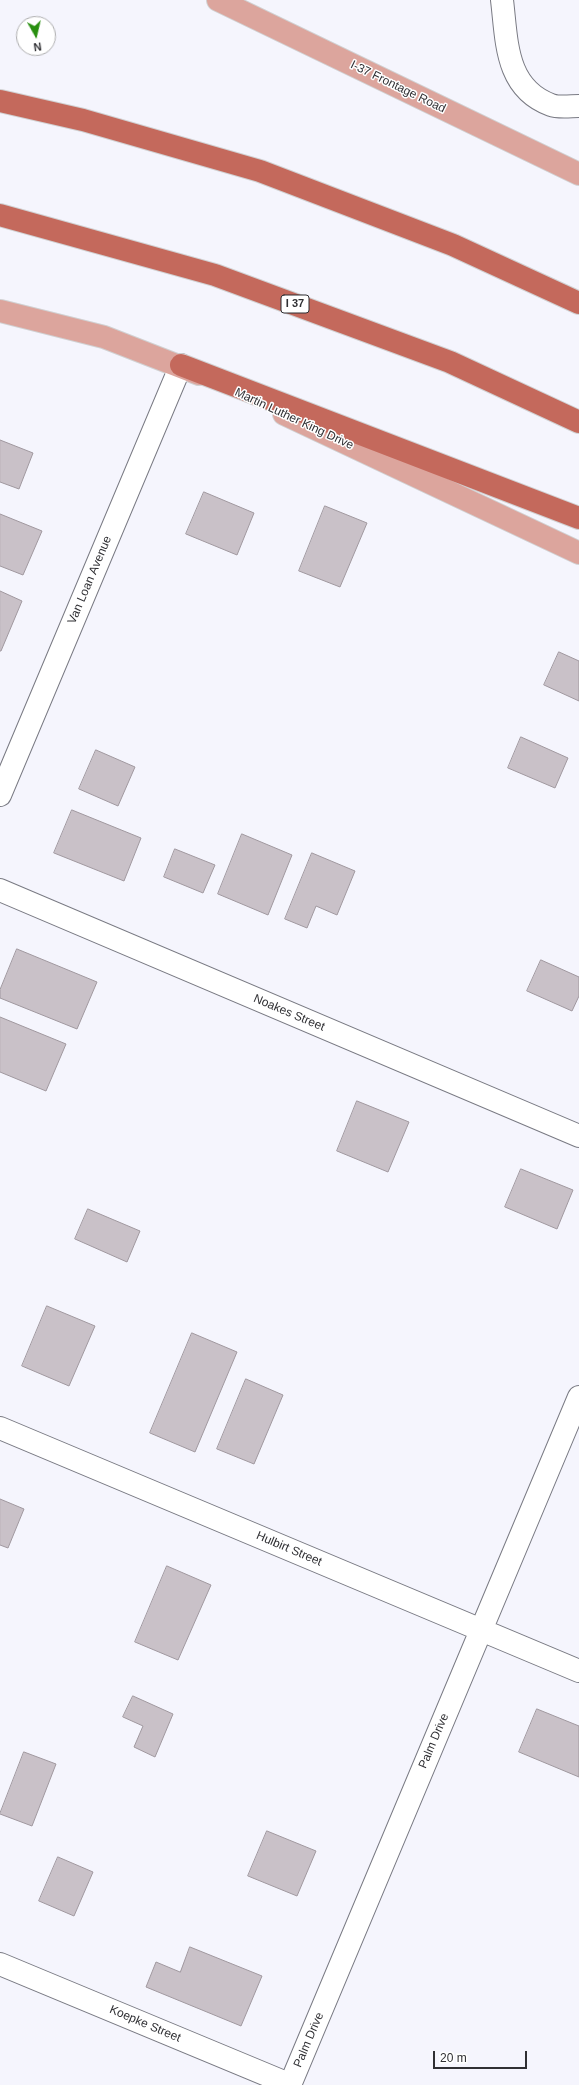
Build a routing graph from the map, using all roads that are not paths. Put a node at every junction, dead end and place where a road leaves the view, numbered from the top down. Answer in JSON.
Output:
{"nodes":[{"id":1,"x":218,"y":0,"type":"edge"},
{"id":2,"x":502,"y":0,"type":"edge"},
{"id":3,"x":0,"y":101,"type":"edge"},
{"id":4,"x":579,"y":106,"type":"edge"},
{"id":5,"x":579,"y":174,"type":"edge"},
{"id":6,"x":0,"y":215,"type":"edge"},
{"id":7,"x":579,"y":303,"type":"edge"},
{"id":8,"x":0,"y":311,"type":"edge"},
{"id":9,"x":181,"y":366,"type":"junction"},
{"id":10,"x":579,"y":422,"type":"edge"},
{"id":11,"x":579,"y":518,"type":"edge"},
{"id":12,"x":579,"y":552,"type":"edge"},
{"id":13,"x":0,"y":795,"type":"edge"},
{"id":14,"x":0,"y":890,"type":"edge"},
{"id":15,"x":579,"y":1136,"type":"edge"},
{"id":16,"x":579,"y":1397,"type":"edge"},
{"id":17,"x":0,"y":1428,"type":"edge"},
{"id":18,"x":481,"y":1630,"type":"junction"},
{"id":19,"x":579,"y":1671,"type":"edge"},
{"id":20,"x":0,"y":1964,"type":"edge"},
{"id":21,"x":290,"y":2085,"type":"edge"}],
"edges":[{"from":1,"to":5,"type":"main road","name":"I-37 Frontage Road"},
{"from":2,"to":4,"type":"street"},
{"from":3,"to":7,"type":"highway"},
{"from":6,"to":10,"type":"highway","number":"I 37"},
{"from":8,"to":9,"type":"main road","name":"Martin Luther King Drive"},
{"from":9,"to":11,"type":"highway"},
{"from":9,"to":12,"type":"main road","name":"Martin Luther King Drive"},
{"from":9,"to":13,"type":"street","name":"Van Loan Avenue"},
{"from":14,"to":15,"type":"street","name":"Noakes Street"},
{"from":16,"to":18,"type":"street","name":"Palm Drive"},
{"from":17,"to":18,"type":"street","name":"Hulbirt Street"},
{"from":18,"to":19,"type":"street","name":"Hulbirt Street"},
{"from":18,"to":21,"type":"street","name":"Palm Drive"},
{"from":20,"to":21,"type":"street","name":"Koepke Street"}]}
